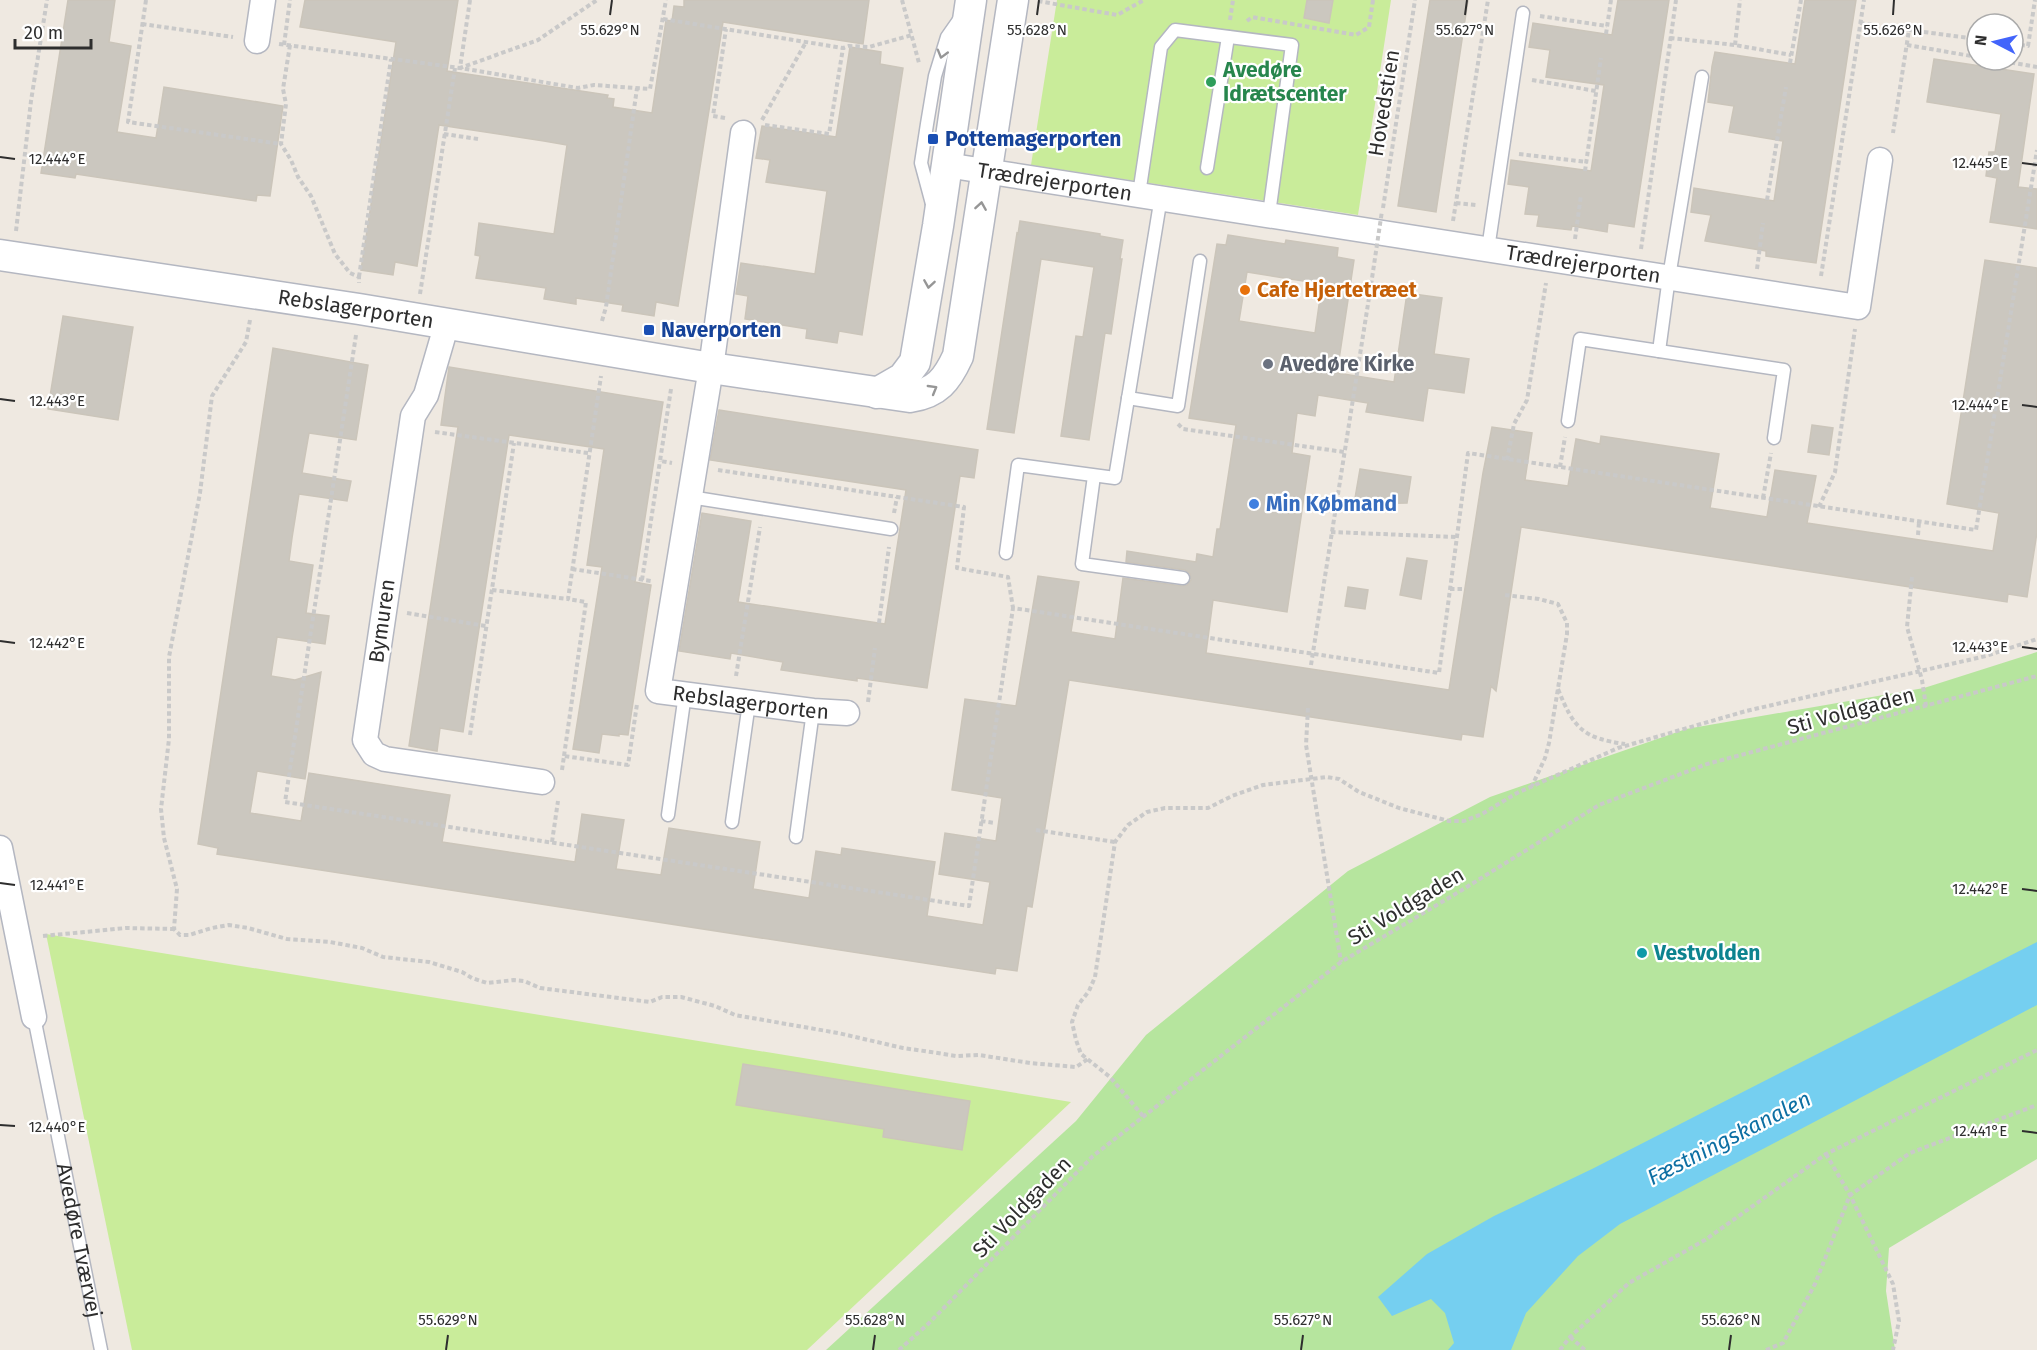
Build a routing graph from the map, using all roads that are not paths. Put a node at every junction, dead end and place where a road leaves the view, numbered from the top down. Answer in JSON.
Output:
{"nodes":[{"id":1,"x":263,"y":0,"type":"edge"},
{"id":2,"x":1014,"y":0,"type":"edge"},
{"id":3,"x":971,"y":2,"type":"edge"},
{"id":4,"x":1523,"y":13,"type":"dead end"},
{"id":5,"x":1228,"y":37,"type":"junction"},
{"id":6,"x":257,"y":41,"type":"road end"},
{"id":7,"x":1702,"y":77,"type":"dead end"},
{"id":8,"x":751,"y":128,"type":"road end"},
{"id":9,"x":1880,"y":160,"type":"dead end"},
{"id":10,"x":946,"y":165,"type":"junction"},
{"id":11,"x":1207,"y":168,"type":"dead end"},
{"id":12,"x":987,"y":171,"type":"junction"},
{"id":13,"x":1150,"y":196,"type":"junction"},
{"id":14,"x":1269,"y":214,"type":"junction"},
{"id":15,"x":938,"y":226,"type":"junction"},
{"id":16,"x":1488,"y":249,"type":"junction"},
{"id":17,"x":6,"y":256,"type":"edge"},
{"id":18,"x":1200,"y":261,"type":"dead end"},
{"id":19,"x":1669,"y":277,"type":"junction"},
{"id":20,"x":447,"y":323,"type":"junction"},
{"id":21,"x":1659,"y":351,"type":"junction"},
{"id":22,"x":711,"y":368,"type":"junction"},
{"id":23,"x":877,"y":393,"type":"junction"},
{"id":24,"x":1128,"y":398,"type":"junction"},
{"id":25,"x":1568,"y":421,"type":"road end"},
{"id":26,"x":1774,"y":438,"type":"road end"},
{"id":27,"x":1094,"y":476,"type":"junction"},
{"id":28,"x":690,"y":496,"type":"junction"},
{"id":29,"x":891,"y":529,"type":"road end"},
{"id":30,"x":1006,"y":553,"type":"dead end"},
{"id":31,"x":1183,"y":578,"type":"dead end"},
{"id":32,"x":685,"y":694,"type":"junction"},
{"id":33,"x":740,"y":702,"type":"junction"},
{"id":34,"x":813,"y":711,"type":"junction"},
{"id":35,"x":847,"y":713,"type":"road end"},
{"id":36,"x":554,"y":784,"type":"road end"},
{"id":37,"x":668,"y":815,"type":"dead end"},
{"id":38,"x":732,"y":822,"type":"dead end"},
{"id":39,"x":796,"y":837,"type":"dead end"},
{"id":40,"x":0,"y":848,"type":"edge"},
{"id":41,"x":34,"y":1017,"type":"joint"},
{"id":42,"x":101,"y":1350,"type":"edge"}],
"edges":[{"from":1,"to":6,"type":"street"},
{"from":2,"to":12,"type":"street"},
{"from":3,"to":10,"type":"street"},
{"from":3,"to":15,"type":"lane","one_way":true},
{"from":4,"to":16,"type":"lane"},
{"from":5,"to":11,"type":"lane"},
{"from":5,"to":13,"type":"lane"},
{"from":5,"to":14,"type":"lane"},
{"from":7,"to":19,"type":"lane"},
{"from":8,"to":22,"type":"street","name":"Rebslagerporten"},
{"from":9,"to":19,"type":"street","name":"Trædrejerporten"},
{"from":10,"to":12,"type":"street","name":"Trædrejerporten"},
{"from":10,"to":15,"type":"street"},
{"from":12,"to":13,"type":"street","name":"Trædrejerporten"},
{"from":23,"to":12,"type":"street","one_way":true},
{"from":13,"to":14,"type":"street","name":"Trædrejerporten"},
{"from":13,"to":24,"type":"lane","name":"Trædrejerporten"},
{"from":14,"to":16,"type":"street","name":"Trædrejerporten"},
{"from":15,"to":23,"type":"street","one_way":true},
{"from":16,"to":19,"type":"street","name":"Trædrejerporten"},
{"from":17,"to":20,"type":"street","name":"Rebslagerporten"},
{"from":18,"to":24,"type":"lane"},
{"from":19,"to":21,"type":"lane"},
{"from":20,"to":22,"type":"street","name":"Rebslagerporten"},
{"from":20,"to":36,"type":"street","name":"Bymuren"},
{"from":21,"to":25,"type":"lane"},
{"from":21,"to":26,"type":"lane"},
{"from":22,"to":23,"type":"street","name":"Rebslagerporten"},
{"from":22,"to":28,"type":"street","name":"Rebslagerporten"},
{"from":24,"to":27,"type":"lane","name":"Trædrejerporten"},
{"from":27,"to":30,"type":"lane","name":"Trædrejerporten"},
{"from":27,"to":31,"type":"lane"},
{"from":28,"to":29,"type":"lane"},
{"from":28,"to":32,"type":"street","name":"Rebslagerporten"},
{"from":32,"to":33,"type":"street","name":"Rebslagerporten"},
{"from":32,"to":37,"type":"lane"},
{"from":33,"to":34,"type":"street","name":"Rebslagerporten"},
{"from":33,"to":38,"type":"lane"},
{"from":34,"to":35,"type":"street","name":"Rebslagerporten"},
{"from":34,"to":39,"type":"lane"},
{"from":40,"to":41,"type":"street","name":"Avedøre Tværvej"},
{"from":41,"to":42,"type":"lane","name":"Avedøre Tværvej"}]}
